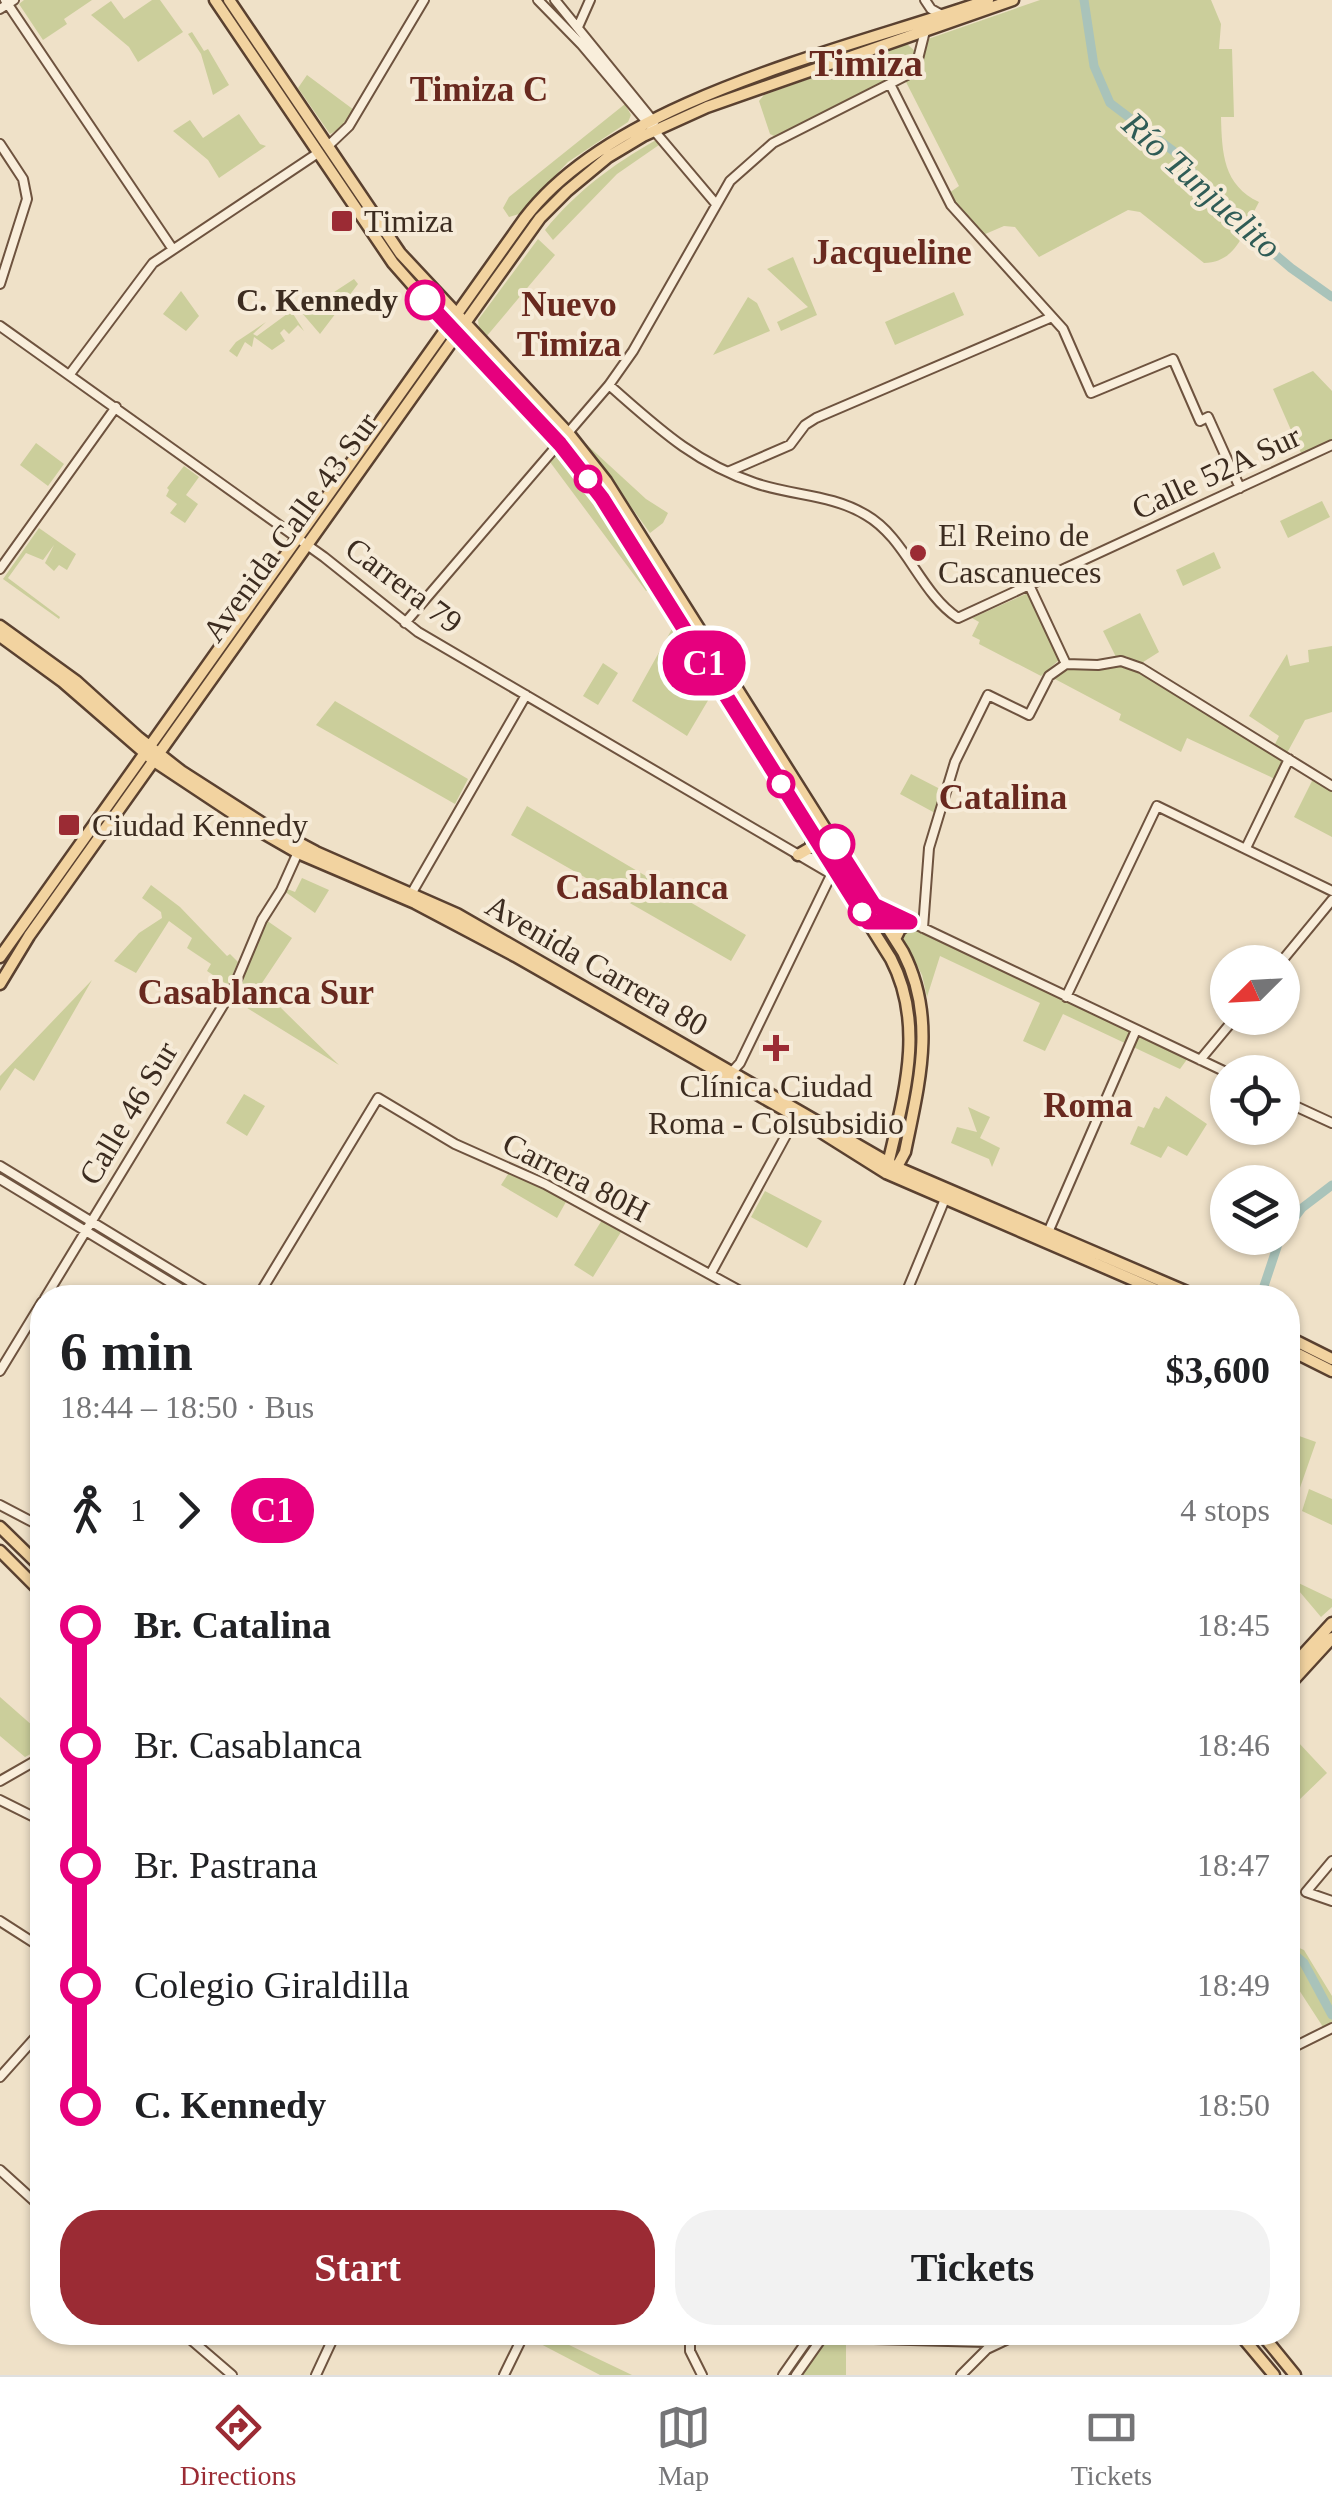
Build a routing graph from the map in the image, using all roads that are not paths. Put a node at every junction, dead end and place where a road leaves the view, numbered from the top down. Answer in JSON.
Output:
{"nodes":[{"id":1,"x":215,"y":0,"type":"edge"},
{"id":2,"x":229,"y":0,"type":"edge"},
{"id":3,"x":424,"y":0,"type":"edge"},
{"id":4,"x":538,"y":0,"type":"edge"},
{"id":5,"x":556,"y":0,"type":"edge"},
{"id":6,"x":590,"y":0,"type":"edge"},
{"id":7,"x":925,"y":0,"type":"edge"},
{"id":8,"x":988,"y":0,"type":"edge"},
{"id":9,"x":1013,"y":0,"type":"edge"},
{"id":10,"x":7,"y":3,"type":"edge"},
{"id":11,"x":952,"y":16,"type":"junction"},
{"id":12,"x":914,"y":24,"type":"junction"},
{"id":13,"x":578,"y":27,"type":"junction"},
{"id":14,"x":925,"y":31,"type":"junction"},
{"id":15,"x":904,"y":37,"type":"junction"},
{"id":16,"x":920,"y":53,"type":"junction"},
{"id":17,"x":597,"y":57,"type":"junction"},
{"id":18,"x":890,"y":84,"type":"junction"},
{"id":19,"x":653,"y":125,"type":"junction"},
{"id":20,"x":0,"y":144,"type":"edge"},
{"id":21,"x":323,"y":150,"type":"junction"},
{"id":22,"x":716,"y":204,"type":"junction"},
{"id":23,"x":172,"y":248,"type":"junction"},
{"id":24,"x":0,"y":284,"type":"edge"},
{"id":25,"x":444,"y":303,"type":"junction"},
{"id":26,"x":464,"y":305,"type":"junction"},
{"id":27,"x":1052,"y":317,"type":"junction"},
{"id":28,"x":460,"y":320,"type":"junction"},
{"id":29,"x":0,"y":326,"type":"edge"},
{"id":30,"x":453,"y":331,"type":"junction"},
{"id":31,"x":70,"y":374,"type":"junction"},
{"id":32,"x":609,"y":385,"type":"junction"},
{"id":33,"x":116,"y":407,"type":"junction"},
{"id":34,"x":569,"y":434,"type":"junction"},
{"id":35,"x":560,"y":444,"type":"junction"},
{"id":36,"x":1332,"y":445,"type":"edge"},
{"id":37,"x":729,"y":472,"type":"junction"},
{"id":38,"x":1240,"y":488,"type":"junction"},
{"id":39,"x":303,"y":542,"type":"junction"},
{"id":40,"x":0,"y":569,"type":"edge"},
{"id":41,"x":1030,"y":587,"type":"junction"},
{"id":42,"x":405,"y":623,"type":"junction"},
{"id":43,"x":0,"y":626,"type":"edge"},
{"id":44,"x":0,"y":636,"type":"edge"},
{"id":45,"x":1066,"y":664,"type":"junction"},
{"id":46,"x":526,"y":696,"type":"junction"},
{"id":47,"x":152,"y":754,"type":"junction"},
{"id":48,"x":1289,"y":759,"type":"junction"},
{"id":49,"x":1330,"y":782,"type":"edge"},
{"id":50,"x":814,"y":836,"type":"junction"},
{"id":51,"x":1246,"y":848,"type":"junction"},
{"id":52,"x":300,"y":849,"type":"junction"},
{"id":53,"x":798,"y":855,"type":"junction"},
{"id":54,"x":850,"y":867,"type":"junction"},
{"id":55,"x":837,"y":875,"type":"junction"},
{"id":56,"x":824,"y":889,"type":"junction"},
{"id":57,"x":1332,"y":891,"type":"edge"},
{"id":58,"x":410,"y":896,"type":"junction"},
{"id":59,"x":1332,"y":900,"type":"edge"},
{"id":60,"x":874,"y":905,"type":"junction"},
{"id":61,"x":868,"y":922,"type":"junction"},
{"id":62,"x":910,"y":922,"type":"junction"},
{"id":63,"x":886,"y":924,"type":"junction"},
{"id":64,"x":923,"y":928,"type":"junction"},
{"id":65,"x":895,"y":939,"type":"junction"},
{"id":66,"x":1294,"y":945,"type":"edge"},
{"id":67,"x":0,"y":957,"type":"edge"},
{"id":68,"x":0,"y":984,"type":"edge"},
{"id":69,"x":1066,"y":998,"type":"junction"},
{"id":70,"x":1136,"y":1030,"type":"junction"},
{"id":71,"x":1221,"y":1035,"type":"edge"},
{"id":72,"x":1200,"y":1060,"type":"junction"},
{"id":73,"x":1210,"y":1065,"type":"edge"},
{"id":74,"x":730,"y":1074,"type":"junction"},
{"id":75,"x":1300,"y":1109,"type":"edge"},
{"id":76,"x":797,"y":1113,"type":"junction"},
{"id":77,"x":1332,"y":1124,"type":"edge"},
{"id":78,"x":905,"y":1152,"type":"junction"},
{"id":79,"x":0,"y":1166,"type":"edge"},
{"id":80,"x":890,"y":1168,"type":"junction"},
{"id":81,"x":910,"y":1174,"type":"junction"},
{"id":82,"x":0,"y":1179,"type":"edge"},
{"id":83,"x":946,"y":1199,"type":"junction"},
{"id":84,"x":88,"y":1226,"type":"junction"},
{"id":85,"x":1046,"y":1236,"type":"junction"},
{"id":86,"x":710,"y":1273,"type":"junction"},
{"id":87,"x":53,"y":1285,"type":"edge"},
{"id":88,"x":176,"y":1285,"type":"edge"},
{"id":89,"x":194,"y":1285,"type":"edge"},
{"id":90,"x":264,"y":1285,"type":"edge"},
{"id":91,"x":731,"y":1285,"type":"edge"},
{"id":92,"x":910,"y":1285,"type":"edge"},
{"id":93,"x":1147,"y":1285,"type":"edge"},
{"id":94,"x":1168,"y":1285,"type":"edge"},
{"id":95,"x":30,"y":1323,"type":"edge"},
{"id":96,"x":1300,"y":1343,"type":"edge"},
{"id":97,"x":1300,"y":1355,"type":"edge"},
{"id":98,"x":1332,"y":1359,"type":"edge"},
{"id":99,"x":0,"y":1371,"type":"edge"},
{"id":100,"x":1332,"y":1372,"type":"edge"},
{"id":101,"x":0,"y":1505,"type":"edge"},
{"id":102,"x":30,"y":1521,"type":"edge"},
{"id":103,"x":0,"y":1526,"type":"edge"},
{"id":104,"x":0,"y":1551,"type":"edge"},
{"id":105,"x":30,"y":1556,"type":"edge"},
{"id":106,"x":30,"y":1581,"type":"edge"},
{"id":107,"x":1332,"y":1623,"type":"edge"},
{"id":108,"x":1332,"y":1638,"type":"edge"},
{"id":109,"x":1300,"y":1659,"type":"edge"},
{"id":110,"x":1300,"y":1673,"type":"edge"},
{"id":111,"x":30,"y":1764,"type":"edge"},
{"id":112,"x":0,"y":1781,"type":"edge"},
{"id":113,"x":0,"y":1800,"type":"edge"},
{"id":114,"x":30,"y":1815,"type":"edge"},
{"id":115,"x":1332,"y":1861,"type":"edge"},
{"id":116,"x":1332,"y":1901,"type":"edge"},
{"id":117,"x":0,"y":1921,"type":"edge"},
{"id":118,"x":30,"y":1940,"type":"edge"},
{"id":119,"x":1328,"y":2030,"type":"edge"},
{"id":120,"x":30,"y":2043,"type":"edge"},
{"id":121,"x":1300,"y":2044,"type":"edge"},
{"id":122,"x":0,"y":2077,"type":"edge"},
{"id":123,"x":0,"y":2170,"type":"edge"},
{"id":124,"x":30,"y":2197,"type":"edge"},
{"id":125,"x":197,"y":2345,"type":"edge"},
{"id":126,"x":330,"y":2345,"type":"edge"},
{"id":127,"x":519,"y":2345,"type":"edge"},
{"id":128,"x":691,"y":2345,"type":"edge"},
{"id":129,"x":804,"y":2345,"type":"edge"},
{"id":130,"x":817,"y":2345,"type":"edge"},
{"id":131,"x":994,"y":2345,"type":"edge"},
{"id":132,"x":1249,"y":2345,"type":"edge"},
{"id":133,"x":1271,"y":2345,"type":"edge"},
{"id":134,"x":232,"y":2375,"type":"edge"},
{"id":135,"x":316,"y":2375,"type":"edge"},
{"id":136,"x":504,"y":2375,"type":"edge"},
{"id":137,"x":702,"y":2375,"type":"edge"},
{"id":138,"x":783,"y":2375,"type":"edge"},
{"id":139,"x":796,"y":2375,"type":"edge"},
{"id":140,"x":960,"y":2375,"type":"edge"},
{"id":141,"x":1274,"y":2375,"type":"edge"},
{"id":142,"x":1295,"y":2375,"type":"edge"}],
"edges":[{"from":1,"to":21,"type":"main road"},
{"from":2,"to":21,"type":"main road"},
{"from":3,"to":21,"type":"street"},
{"from":4,"to":17,"type":"street"},
{"from":5,"to":13,"type":"street"},
{"from":6,"to":13,"type":"street"},
{"from":7,"to":11,"type":"street"},
{"from":7,"to":12,"type":"street"},
{"from":8,"to":11,"type":"main road"},
{"from":9,"to":11,"type":"main road"},
{"from":10,"to":23,"type":"street"},
{"from":11,"to":12,"type":"main road"},
{"from":11,"to":14,"type":"main road"},
{"from":12,"to":19,"type":"main road"},
{"from":13,"to":17,"type":"street"},
{"from":14,"to":15,"type":"main road"},
{"from":14,"to":16,"type":"street"},
{"from":15,"to":16,"type":"street"},
{"from":15,"to":19,"type":"main road"},
{"from":16,"to":18,"type":"street"},
{"from":17,"to":19,"type":"street"},
{"from":18,"to":22,"type":"street"},
{"from":18,"to":27,"type":"street"},
{"from":19,"to":22,"type":"street"},
{"from":19,"to":26,"type":"main road","name":"Avenida Calle 43 Sur"},
{"from":19,"to":28,"type":"main road","name":"Avenida Calle 43 Sur"},
{"from":20,"to":24,"type":"street"},
{"from":21,"to":23,"type":"street"},
{"from":21,"to":25,"type":"main road"},
{"from":21,"to":30,"type":"main road"},
{"from":22,"to":32,"type":"street"},
{"from":23,"to":31,"type":"street"},
{"from":25,"to":26,"type":"main road"},
{"from":25,"to":28,"type":"main road"},
{"from":26,"to":28,"type":"main road","name":"Avenida Calle 43 Sur"},
{"from":27,"to":37,"type":"street"},
{"from":27,"to":38,"type":"street"},
{"from":28,"to":30,"type":"main road","name":"Avenida Calle 43 Sur"},
{"from":28,"to":34,"type":"main road"},
{"from":29,"to":31,"type":"street","name":"Carrera 79"},
{"from":30,"to":35,"type":"main road"},
{"from":30,"to":39,"type":"main road","name":"Avenida Calle 43 Sur"},
{"from":31,"to":33,"type":"street","name":"Carrera 79"},
{"from":32,"to":34,"type":"street"},
{"from":32,"to":37,"type":"street"},
{"from":33,"to":39,"type":"street","name":"Carrera 79"},
{"from":33,"to":40,"type":"street"},
{"from":34,"to":35,"type":"street"},
{"from":34,"to":54,"type":"main road"},
{"from":35,"to":42,"type":"street"},
{"from":35,"to":50,"type":"main road"},
{"from":36,"to":38,"type":"street","name":"Calle 52A Sur"},
{"from":37,"to":41,"type":"street","name":"Calle 52A Sur"},
{"from":38,"to":41,"type":"street","name":"Calle 52A Sur"},
{"from":39,"to":42,"type":"street","name":"Carrera 79"},
{"from":39,"to":47,"type":"main road","name":"Avenida Calle 43 Sur"},
{"from":41,"to":45,"type":"street"},
{"from":42,"to":46,"type":"street","name":"Carrera 79"},
{"from":43,"to":47,"type":"main road","name":"Avenida Carrera 80"},
{"from":44,"to":47,"type":"main road","name":"Avenida Carrera 80"},
{"from":45,"to":48,"type":"street"},
{"from":45,"to":64,"type":"street"},
{"from":46,"to":53,"type":"street","name":"Carrera 79"},
{"from":46,"to":58,"type":"street"},
{"from":47,"to":52,"type":"main road","name":"Avenida Carrera 80"},
{"from":47,"to":67,"type":"main road","name":"Avenida Calle 43 Sur"},
{"from":47,"to":68,"type":"main road","name":"Avenida Calle 43 Sur"},
{"from":48,"to":49,"type":"street"},
{"from":48,"to":51,"type":"street"},
{"from":50,"to":53,"type":"main road"},
{"from":50,"to":55,"type":"main road"},
{"from":51,"to":57,"type":"street"},
{"from":51,"to":69,"type":"street"},
{"from":52,"to":58,"type":"main road","name":"Avenida Carrera 80"},
{"from":52,"to":84,"type":"street","name":"Calle 46 Sur"},
{"from":53,"to":55,"type":"street","name":"Carrera 79"},
{"from":54,"to":55,"type":"street","name":"Carrera 79"},
{"from":54,"to":60,"type":"main road"},
{"from":55,"to":56,"type":"street"},
{"from":55,"to":56,"type":"street"},
{"from":55,"to":61,"type":"main road"},
{"from":56,"to":74,"type":"street"},
{"from":58,"to":74,"type":"main road","name":"Avenida Carrera 80"},
{"from":59,"to":66,"type":"street"},
{"from":60,"to":62,"type":"street"},
{"from":60,"to":63,"type":"main road"},
{"from":61,"to":63,"type":"street"},
{"from":61,"to":80,"type":"main road"},
{"from":62,"to":63,"type":"street"},
{"from":62,"to":64,"type":"street"},
{"from":62,"to":65,"type":"main road"},
{"from":63,"to":65,"type":"main road"},
{"from":64,"to":69,"type":"street"},
{"from":65,"to":78,"type":"main road"},
{"from":69,"to":70,"type":"street"},
{"from":70,"to":72,"type":"street"},
{"from":70,"to":85,"type":"street"},
{"from":71,"to":72,"type":"street"},
{"from":72,"to":73,"type":"street"},
{"from":74,"to":76,"type":"main road","name":"Avenida Carrera 80"},
{"from":75,"to":77,"type":"street"},
{"from":76,"to":80,"type":"main road","name":"Avenida Carrera 80"},
{"from":76,"to":86,"type":"street"},
{"from":78,"to":80,"type":"main road"},
{"from":78,"to":81,"type":"main road"},
{"from":79,"to":84,"type":"street"},
{"from":80,"to":81,"type":"main road","name":"Avenida Carrera 80"},
{"from":80,"to":83,"type":"main road","name":"Avenida Carrera 80"},
{"from":81,"to":85,"type":"main road","name":"Avenida Carrera 80"},
{"from":82,"to":84,"type":"street"},
{"from":83,"to":85,"type":"main road","name":"Avenida Carrera 80"},
{"from":83,"to":92,"type":"street"},
{"from":84,"to":87,"type":"street","name":"Calle 46 Sur"},
{"from":84,"to":88,"type":"street"},
{"from":84,"to":89,"type":"street"},
{"from":85,"to":93,"type":"main road","name":"Avenida Carrera 80"},
{"from":85,"to":94,"type":"main road","name":"Avenida Carrera 80"},
{"from":86,"to":90,"type":"street","name":"Carrera 80H"},
{"from":86,"to":91,"type":"street","name":"Carrera 80H"},
{"from":95,"to":99,"type":"street","name":"Calle 46 Sur"},
{"from":96,"to":98,"type":"main road"},
{"from":97,"to":100,"type":"main road"},
{"from":101,"to":102,"type":"street"},
{"from":103,"to":105,"type":"main road"},
{"from":104,"to":106,"type":"main road"},
{"from":107,"to":109,"type":"main road"},
{"from":108,"to":110,"type":"main road"},
{"from":111,"to":112,"type":"street"},
{"from":113,"to":114,"type":"street"},
{"from":115,"to":116,"type":"street"},
{"from":117,"to":118,"type":"street"},
{"from":119,"to":121,"type":"street"},
{"from":120,"to":122,"type":"street"},
{"from":123,"to":124,"type":"street"},
{"from":125,"to":134,"type":"street"},
{"from":126,"to":135,"type":"street"},
{"from":127,"to":136,"type":"street"},
{"from":128,"to":137,"type":"street"},
{"from":129,"to":138,"type":"street"},
{"from":130,"to":139,"type":"street"},
{"from":131,"to":140,"type":"street"},
{"from":132,"to":141,"type":"main road"},
{"from":133,"to":142,"type":"main road"}]}
